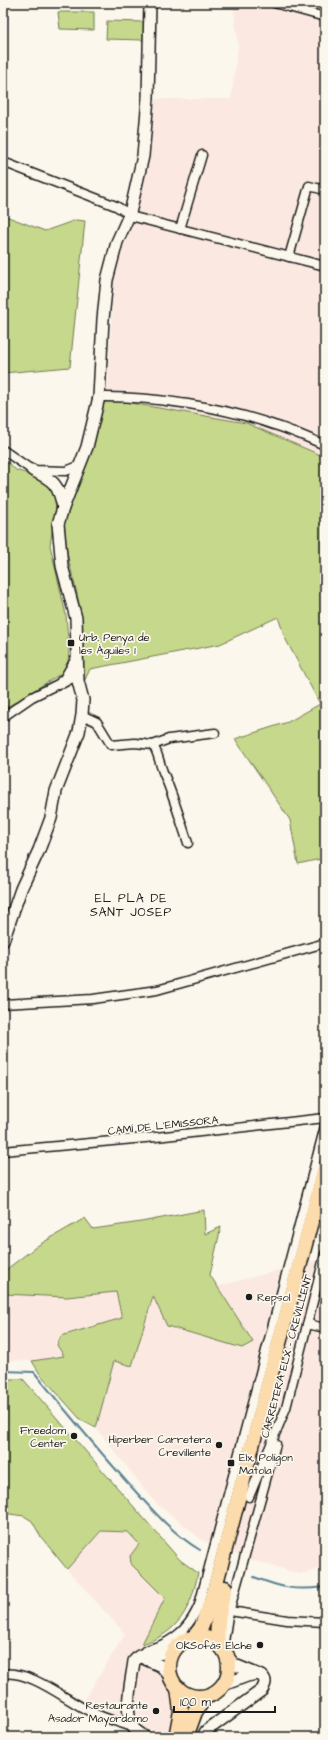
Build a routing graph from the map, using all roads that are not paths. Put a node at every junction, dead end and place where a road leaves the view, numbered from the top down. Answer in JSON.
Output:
{"nodes":[{"id":1,"x":150,"y":3,"type":"edge"},
{"id":2,"x":274,"y":3,"type":"edge"},
{"id":3,"x":325,"y":17,"type":"edge"},
{"id":4,"x":202,"y":155,"type":"dead end"},
{"id":5,"x":3,"y":162,"type":"edge"},
{"id":6,"x":325,"y":190,"type":"edge"},
{"id":7,"x":189,"y":203,"type":"junction"},
{"id":8,"x":130,"y":213,"type":"junction"},
{"id":9,"x":180,"y":229,"type":"junction"},
{"id":10,"x":193,"y":232,"type":"junction"},
{"id":11,"x":289,"y":257,"type":"junction"},
{"id":12,"x":325,"y":266,"type":"edge"},
{"id":13,"x":99,"y":397,"type":"junction"},
{"id":14,"x":325,"y":445,"type":"edge"},
{"id":15,"x":3,"y":450,"type":"edge"},
{"id":16,"x":80,"y":465,"type":"junction"},
{"id":17,"x":32,"y":470,"type":"junction"},
{"id":18,"x":60,"y":471,"type":"junction"},
{"id":19,"x":72,"y":485,"type":"junction"},
{"id":20,"x":57,"y":486,"type":"junction"},
{"id":21,"x":62,"y":508,"type":"junction"},
{"id":22,"x":76,"y":658,"type":"junction"},
{"id":23,"x":78,"y":674,"type":"junction"},
{"id":24,"x":62,"y":682,"type":"junction"},
{"id":25,"x":82,"y":715,"type":"junction"},
{"id":26,"x":3,"y":716,"type":"edge"},
{"id":27,"x":215,"y":733,"type":"dead end"},
{"id":28,"x":153,"y":745,"type":"junction"},
{"id":29,"x":188,"y":843,"type":"dead end"},
{"id":30,"x":3,"y":941,"type":"edge"},
{"id":31,"x":325,"y":943,"type":"edge"},
{"id":32,"x":3,"y":1004,"type":"edge"},
{"id":33,"x":325,"y":1118,"type":"edge"},
{"id":34,"x":325,"y":1126,"type":"edge"},
{"id":35,"x":3,"y":1151,"type":"edge"},
{"id":36,"x":325,"y":1168,"type":"edge"},
{"id":37,"x":325,"y":1207,"type":"edge"},
{"id":38,"x":325,"y":1254,"type":"edge"},
{"id":39,"x":307,"y":1324,"type":"junction"},
{"id":40,"x":325,"y":1328,"type":"edge"},
{"id":41,"x":286,"y":1408,"type":"junction"},
{"id":42,"x":240,"y":1449,"type":"junction"},
{"id":43,"x":249,"y":1497,"type":"junction"},
{"id":44,"x":230,"y":1532,"type":"junction"},
{"id":45,"x":230,"y":1611,"type":"junction"},
{"id":46,"x":325,"y":1622,"type":"edge"},
{"id":47,"x":194,"y":1637,"type":"junction"},
{"id":48,"x":176,"y":1648,"type":"junction"},
{"id":49,"x":223,"y":1650,"type":"junction"},
{"id":50,"x":139,"y":1656,"type":"junction"},
{"id":51,"x":3,"y":1674,"type":"edge"},
{"id":52,"x":259,"y":1674,"type":"junction"},
{"id":53,"x":170,"y":1676,"type":"junction"},
{"id":54,"x":223,"y":1685,"type":"junction"},
{"id":55,"x":178,"y":1688,"type":"junction"},
{"id":56,"x":205,"y":1697,"type":"junction"},
{"id":57,"x":133,"y":1727,"type":"junction"},
{"id":58,"x":145,"y":1737,"type":"edge"},
{"id":59,"x":176,"y":1737,"type":"edge"},
{"id":60,"x":186,"y":1737,"type":"edge"},
{"id":61,"x":203,"y":1737,"type":"edge"}],
"edges":[{"from":1,"to":8,"type":"street"},
{"from":2,"to":3,"type":"street"},
{"from":4,"to":7,"type":"street"},
{"from":5,"to":8,"type":"street"},
{"from":6,"to":11,"type":"street"},
{"from":7,"to":9,"type":"street"},
{"from":7,"to":10,"type":"street"},
{"from":8,"to":9,"type":"street"},
{"from":8,"to":13,"type":"street"},
{"from":9,"to":10,"type":"street"},
{"from":10,"to":11,"type":"street"},
{"from":11,"to":12,"type":"street"},
{"from":13,"to":14,"type":"street"},
{"from":13,"to":16,"type":"street"},
{"from":15,"to":17,"type":"street"},
{"from":16,"to":18,"type":"street"},
{"from":16,"to":19,"type":"street"},
{"from":17,"to":18,"type":"street"},
{"from":17,"to":20,"type":"street"},
{"from":18,"to":19,"type":"street"},
{"from":19,"to":20,"type":"street"},
{"from":19,"to":21,"type":"street"},
{"from":20,"to":21,"type":"street"},
{"from":21,"to":22,"type":"street"},
{"from":22,"to":23,"type":"street"},
{"from":22,"to":24,"type":"street"},
{"from":23,"to":24,"type":"street"},
{"from":23,"to":25,"type":"street"},
{"from":24,"to":26,"type":"street"},
{"from":25,"to":28,"type":"street"},
{"from":25,"to":30,"type":"street"},
{"from":27,"to":28,"type":"street"},
{"from":28,"to":29,"type":"street"},
{"from":31,"to":32,"type":"street"},
{"from":33,"to":35,"type":"street","name":"CAMÍ DE L'EMISSORA"},
{"from":34,"to":42,"type":"street"},
{"from":36,"to":44,"type":"highway","name":"CARRETERA ELX - CREVILLENT"},
{"from":37,"to":43,"type":"highway","name":"CARRETERA ELX - CREVILLENT"},
{"from":38,"to":39,"type":"street"},
{"from":39,"to":40,"type":"street"},
{"from":39,"to":41,"type":"street"},
{"from":41,"to":43,"type":"street"},
{"from":41,"to":45,"type":"street"},
{"from":42,"to":44,"type":"street"},
{"from":42,"to":50,"type":"street"},
{"from":43,"to":49,"type":"highway","name":"CARRETERA ELX - CREVILLENT"},
{"from":44,"to":47,"type":"highway","name":"CARRETERA ELX - CREVILLENT"},
{"from":45,"to":46,"type":"street"},
{"from":45,"to":49,"type":"street"},
{"from":47,"to":48,"type":"highway"},
{"from":47,"to":49,"type":"highway"},
{"from":48,"to":50,"type":"street"},
{"from":48,"to":53,"type":"highway"},
{"from":49,"to":52,"type":"street"},
{"from":49,"to":54,"type":"highway"},
{"from":50,"to":53,"type":"street"},
{"from":50,"to":57,"type":"street"},
{"from":51,"to":57,"type":"street"},
{"from":52,"to":54,"type":"street"},
{"from":52,"to":61,"type":"street"},
{"from":53,"to":55,"type":"highway"},
{"from":54,"to":56,"type":"highway"},
{"from":55,"to":56,"type":"highway"},
{"from":55,"to":59,"type":"highway"},
{"from":56,"to":60,"type":"highway"},
{"from":57,"to":58,"type":"street"}]}
